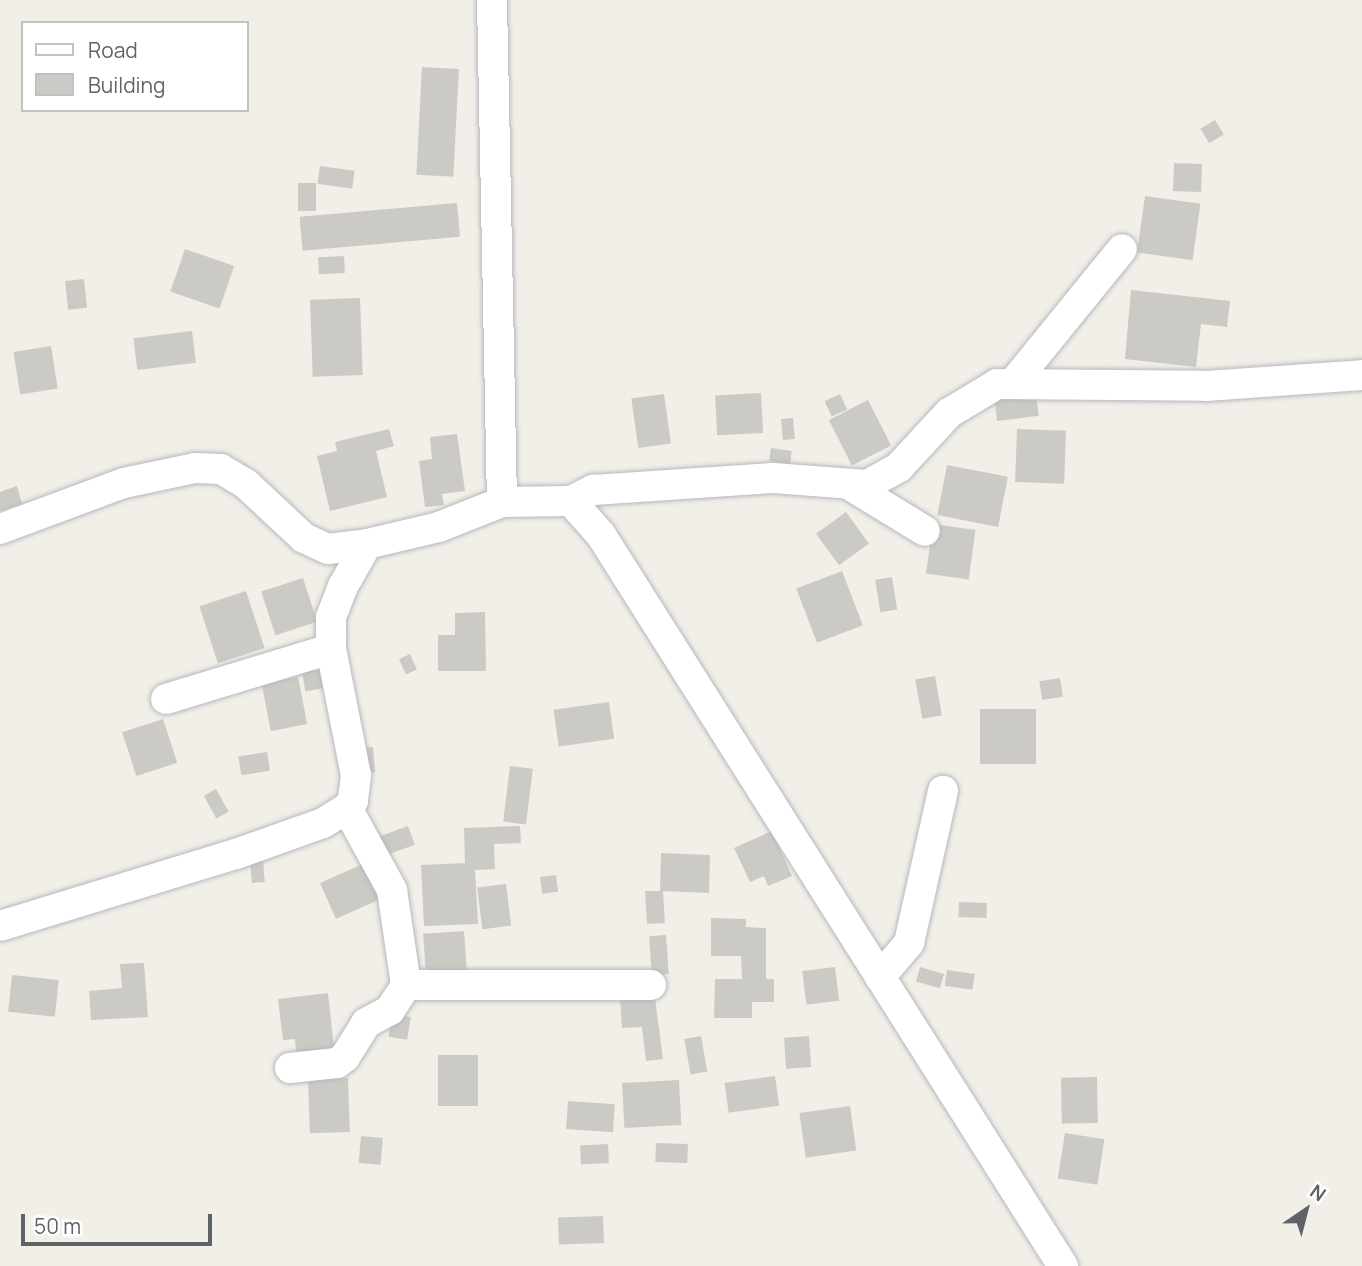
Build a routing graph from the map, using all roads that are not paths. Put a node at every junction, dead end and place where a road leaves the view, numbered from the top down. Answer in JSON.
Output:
{"nodes":[{"id":1,"x":492,"y":0,"type":"edge"},
{"id":2,"x":1122,"y":249,"type":"dead end"},
{"id":3,"x":1362,"y":374,"type":"edge"},
{"id":4,"x":1014,"y":382,"type":"junction"},
{"id":5,"x":853,"y":487,"type":"junction"},
{"id":6,"x":571,"y":501,"type":"junction"},
{"id":7,"x":502,"y":502,"type":"junction"},
{"id":8,"x":0,"y":529,"type":"edge"},
{"id":9,"x":925,"y":531,"type":"dead end"},
{"id":10,"x":367,"y":544,"type":"junction"},
{"id":11,"x":331,"y":649,"type":"junction"},
{"id":12,"x":166,"y":699,"type":"dead end"},
{"id":13,"x":943,"y":791,"type":"dead end"},
{"id":14,"x":347,"y":808,"type":"junction"},
{"id":15,"x":0,"y":926,"type":"edge"},
{"id":16,"x":880,"y":977,"type":"junction"},
{"id":17,"x":406,"y":985,"type":"junction"},
{"id":18,"x":651,"y":985,"type":"dead end"},
{"id":19,"x":290,"y":1068,"type":"dead end"},
{"id":20,"x":1063,"y":1266,"type":"edge"}],
"edges":[{"from":1,"to":7,"type":"street"},
{"from":2,"to":4,"type":"street"},
{"from":3,"to":4,"type":"street"},
{"from":4,"to":5,"type":"street"},
{"from":5,"to":6,"type":"street"},
{"from":5,"to":9,"type":"street"},
{"from":6,"to":7,"type":"street"},
{"from":6,"to":16,"type":"street"},
{"from":7,"to":10,"type":"street"},
{"from":8,"to":10,"type":"street"},
{"from":10,"to":11,"type":"street"},
{"from":11,"to":12,"type":"street"},
{"from":11,"to":14,"type":"street"},
{"from":13,"to":16,"type":"street"},
{"from":14,"to":15,"type":"street"},
{"from":14,"to":17,"type":"street"},
{"from":16,"to":20,"type":"street"},
{"from":17,"to":18,"type":"street"},
{"from":17,"to":19,"type":"street"}]}
